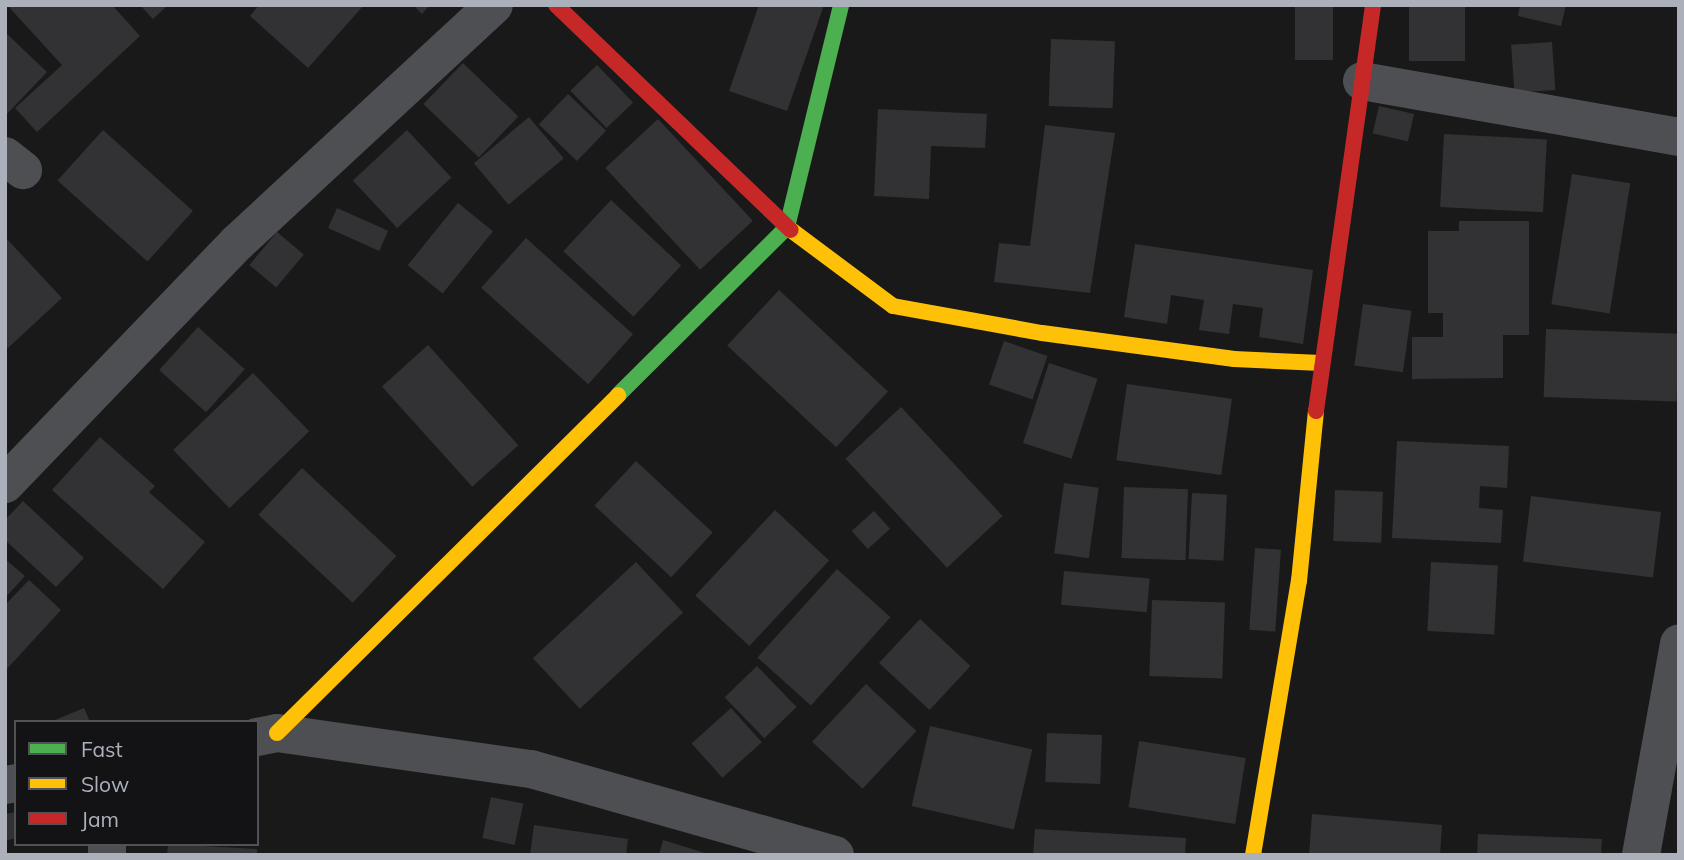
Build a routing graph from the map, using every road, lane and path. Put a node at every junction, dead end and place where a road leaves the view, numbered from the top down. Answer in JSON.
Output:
{"nodes":[{"id":1,"x":494,"y":5,"type":"edge"},
{"id":2,"x":556,"y":5,"type":"edge"},
{"id":3,"x":841,"y":5,"type":"edge"},
{"id":4,"x":1373,"y":5,"type":"edge"},
{"id":5,"x":1362,"y":81,"type":"junction"},
{"id":6,"x":1679,"y":137,"type":"edge"},
{"id":7,"x":787,"y":227,"type":"junction"},
{"id":8,"x":1321,"y":363,"type":"junction"},
{"id":9,"x":5,"y":484,"type":"edge"},
{"id":10,"x":1679,"y":643,"type":"edge"},
{"id":11,"x":1672,"y":719,"type":"edge"},
{"id":12,"x":267,"y":735,"type":"edge"},
{"id":13,"x":835,"y":855,"type":"edge"},
{"id":14,"x":1253,"y":855,"type":"edge"},
{"id":15,"x":1641,"y":855,"type":"edge"}],
"edges":[{"from":1,"to":9,"type":"street"},
{"from":2,"to":7,"type":"street"},
{"from":3,"to":7,"type":"street"},
{"from":4,"to":5,"type":"street"},
{"from":5,"to":6,"type":"street"},
{"from":5,"to":8,"type":"street"},
{"from":7,"to":8,"type":"street"},
{"from":7,"to":12,"type":"street"},
{"from":8,"to":14,"type":"street"},
{"from":10,"to":11,"type":"street"},
{"from":11,"to":15,"type":"street"},
{"from":12,"to":13,"type":"street"}]}
